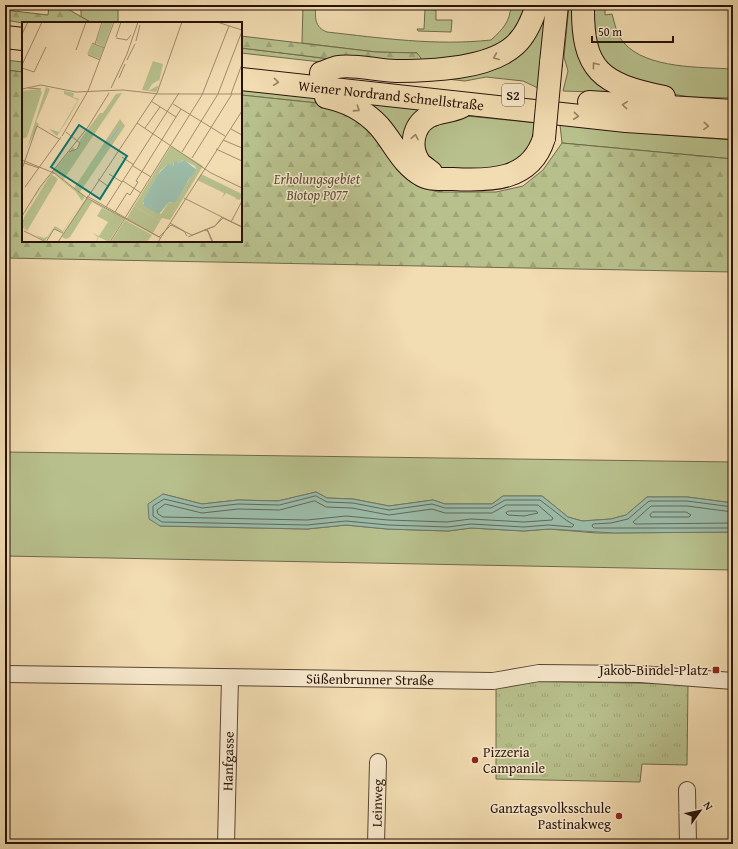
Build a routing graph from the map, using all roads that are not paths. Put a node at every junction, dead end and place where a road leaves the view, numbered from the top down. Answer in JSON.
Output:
{"nodes":[{"id":1,"x":537,"y":5,"type":"edge"},
{"id":2,"x":557,"y":5,"type":"edge"},
{"id":3,"x":583,"y":5,"type":"edge"},
{"id":4,"x":5,"y":37,"type":"edge"},
{"id":5,"x":22,"y":39,"type":"edge"},
{"id":6,"x":5,"y":52,"type":"edge"},
{"id":7,"x":22,"y":54,"type":"edge"},
{"id":8,"x":242,"y":64,"type":"edge"},
{"id":9,"x":242,"y":78,"type":"edge"},
{"id":10,"x":316,"y":80,"type":"junction"},
{"id":11,"x":468,"y":104,"type":"junction"},
{"id":12,"x":705,"y":110,"type":"junction"},
{"id":13,"x":733,"y":112,"type":"edge"},
{"id":14,"x":733,"y":128,"type":"edge"},
{"id":15,"x":440,"y":178,"type":"junction"},
{"id":16,"x":5,"y":674,"type":"edge"},
{"id":17,"x":230,"y":678,"type":"junction"},
{"id":18,"x":733,"y":681,"type":"edge"},
{"id":19,"x":378,"y":762,"type":"dead end"},
{"id":20,"x":687,"y":790,"type":"dead end"},
{"id":21,"x":226,"y":844,"type":"edge"},
{"id":22,"x":376,"y":844,"type":"edge"},
{"id":23,"x":688,"y":844,"type":"edge"}],
"edges":[{"from":1,"to":10,"type":"highway","one_way":true},
{"from":2,"to":15,"type":"highway","bridge":true},
{"from":12,"to":3,"type":"highway","one_way":true},
{"from":4,"to":5,"type":"highway"},
{"from":6,"to":7,"type":"highway"},
{"from":8,"to":10,"type":"highway","name":"Wiener Nordrand Schnellstraße","number":"S2"},
{"from":9,"to":10,"type":"highway","name":"Wiener Nordrand Schnellstraße","number":"S2","one_way":true},
{"from":10,"to":11,"type":"highway","name":"Wiener Nordrand Schnellstraße","number":"S2"},
{"from":12,"to":10,"type":"highway","name":"Wiener Nordrand Schnellstraße","number":"S2","one_way":true},
{"from":10,"to":15,"type":"highway","one_way":true},
{"from":11,"to":14,"type":"highway","name":"Wiener Nordrand Schnellstraße","number":"S2","one_way":true},
{"from":15,"to":11,"type":"highway","one_way":true},
{"from":12,"to":13,"type":"highway","name":"Wiener Nordrand Schnellstraße","number":"S2"},
{"from":16,"to":17,"type":"street","name":"Süßenbrunner Straße"},
{"from":17,"to":18,"type":"street","name":"Süßenbrunner Straße"},
{"from":17,"to":21,"type":"street","name":"Hanfgasse"},
{"from":19,"to":22,"type":"street","name":"Leinweg"},
{"from":20,"to":23,"type":"street"}]}
